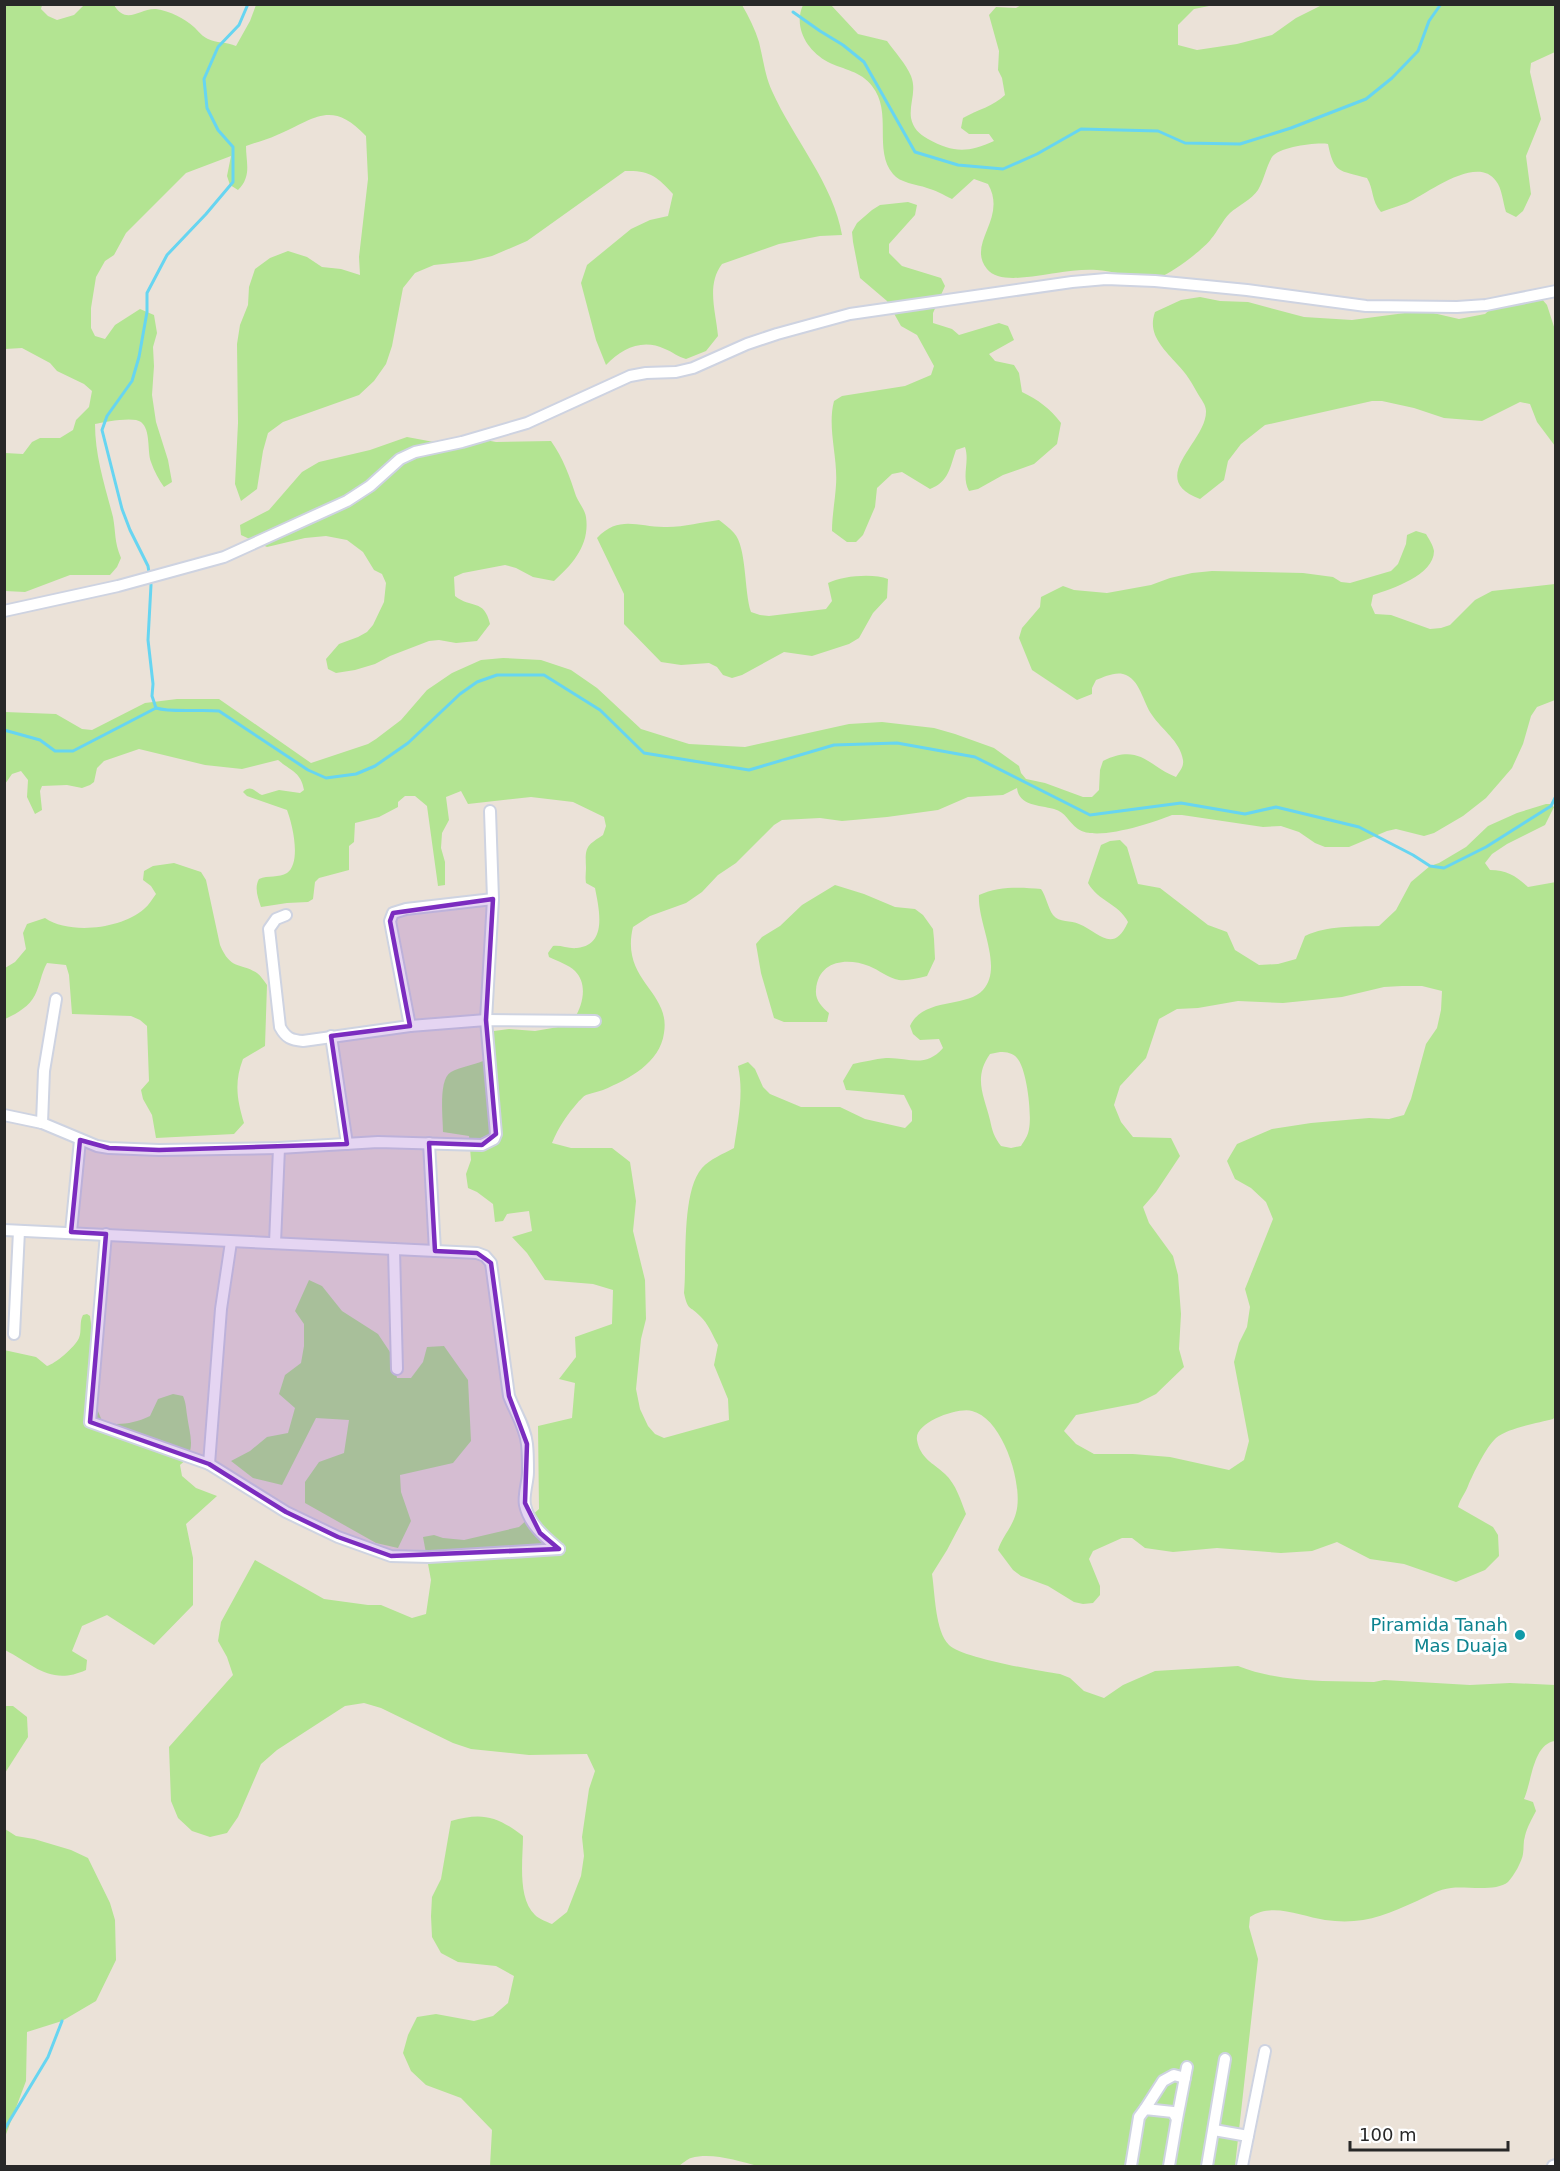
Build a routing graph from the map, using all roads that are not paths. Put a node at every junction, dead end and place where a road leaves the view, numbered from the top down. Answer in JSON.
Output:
{"nodes":[{"id":1,"x":1556,"y":291,"type":"edge"},
{"id":2,"x":4,"y":611,"type":"edge"},
{"id":3,"x":490,"y":811,"type":"dead end"},
{"id":4,"x":493,"y":899,"type":"junction"},
{"id":5,"x":286,"y":915,"type":"dead end"},
{"id":6,"x":56,"y":999,"type":"dead end"},
{"id":7,"x":486,"y":1020,"type":"junction"},
{"id":8,"x":595,"y":1021,"type":"dead end"},
{"id":9,"x":410,"y":1026,"type":"junction"},
{"id":10,"x":331,"y":1036,"type":"junction"},
{"id":11,"x":4,"y":1115,"type":"edge"},
{"id":12,"x":42,"y":1123,"type":"junction"},
{"id":13,"x":80,"y":1140,"type":"junction"},
{"id":14,"x":429,"y":1143,"type":"junction"},
{"id":15,"x":347,"y":1144,"type":"junction"},
{"id":16,"x":279,"y":1148,"type":"junction"},
{"id":17,"x":4,"y":1230,"type":"edge"},
{"id":18,"x":19,"y":1231,"type":"junction"},
{"id":19,"x":71,"y":1232,"type":"junction"},
{"id":20,"x":106,"y":1234,"type":"junction"},
{"id":21,"x":231,"y":1242,"type":"junction"},
{"id":22,"x":275,"y":1243,"type":"junction"},
{"id":23,"x":394,"y":1250,"type":"junction"},
{"id":24,"x":435,"y":1251,"type":"junction"},
{"id":25,"x":14,"y":1334,"type":"dead end"},
{"id":26,"x":397,"y":1369,"type":"dead end"},
{"id":27,"x":209,"y":1464,"type":"junction"},
{"id":28,"x":1265,"y":2051,"type":"dead end"},
{"id":29,"x":1225,"y":2059,"type":"dead end"},
{"id":30,"x":1145,"y":2109,"type":"junction"},
{"id":31,"x":1177,"y":2119,"type":"junction"},
{"id":32,"x":1214,"y":2130,"type":"junction"},
{"id":33,"x":1248,"y":2136,"type":"junction"},
{"id":34,"x":1131,"y":2166,"type":"edge"},
{"id":35,"x":1168,"y":2166,"type":"edge"},
{"id":36,"x":1207,"y":2166,"type":"edge"},
{"id":37,"x":1242,"y":2166,"type":"edge"}],
"edges":[{"from":1,"to":2,"type":"street"},
{"from":3,"to":4,"type":"street"},
{"from":4,"to":7,"type":"street"},
{"from":4,"to":9,"type":"street"},
{"from":5,"to":10,"type":"street"},
{"from":6,"to":12,"type":"street"},
{"from":7,"to":8,"type":"street"},
{"from":7,"to":9,"type":"street"},
{"from":7,"to":14,"type":"street"},
{"from":9,"to":10,"type":"street"},
{"from":10,"to":15,"type":"street"},
{"from":11,"to":12,"type":"street"},
{"from":12,"to":13,"type":"street"},
{"from":13,"to":16,"type":"street"},
{"from":13,"to":19,"type":"street"},
{"from":14,"to":15,"type":"street"},
{"from":14,"to":24,"type":"street"},
{"from":15,"to":16,"type":"street"},
{"from":16,"to":22,"type":"street"},
{"from":17,"to":18,"type":"street"},
{"from":18,"to":19,"type":"street"},
{"from":18,"to":25,"type":"street"},
{"from":19,"to":20,"type":"street"},
{"from":20,"to":21,"type":"street"},
{"from":20,"to":27,"type":"street"},
{"from":21,"to":22,"type":"street"},
{"from":21,"to":27,"type":"street"},
{"from":22,"to":23,"type":"street"},
{"from":23,"to":24,"type":"street"},
{"from":23,"to":26,"type":"street"},
{"from":24,"to":27,"type":"street"},
{"from":28,"to":33,"type":"street"},
{"from":29,"to":32,"type":"street"},
{"from":30,"to":31,"type":"street"},
{"from":30,"to":31,"type":"street"},
{"from":30,"to":34,"type":"street"},
{"from":31,"to":35,"type":"street"},
{"from":32,"to":33,"type":"street"},
{"from":32,"to":36,"type":"street"},
{"from":33,"to":37,"type":"street"}]}
